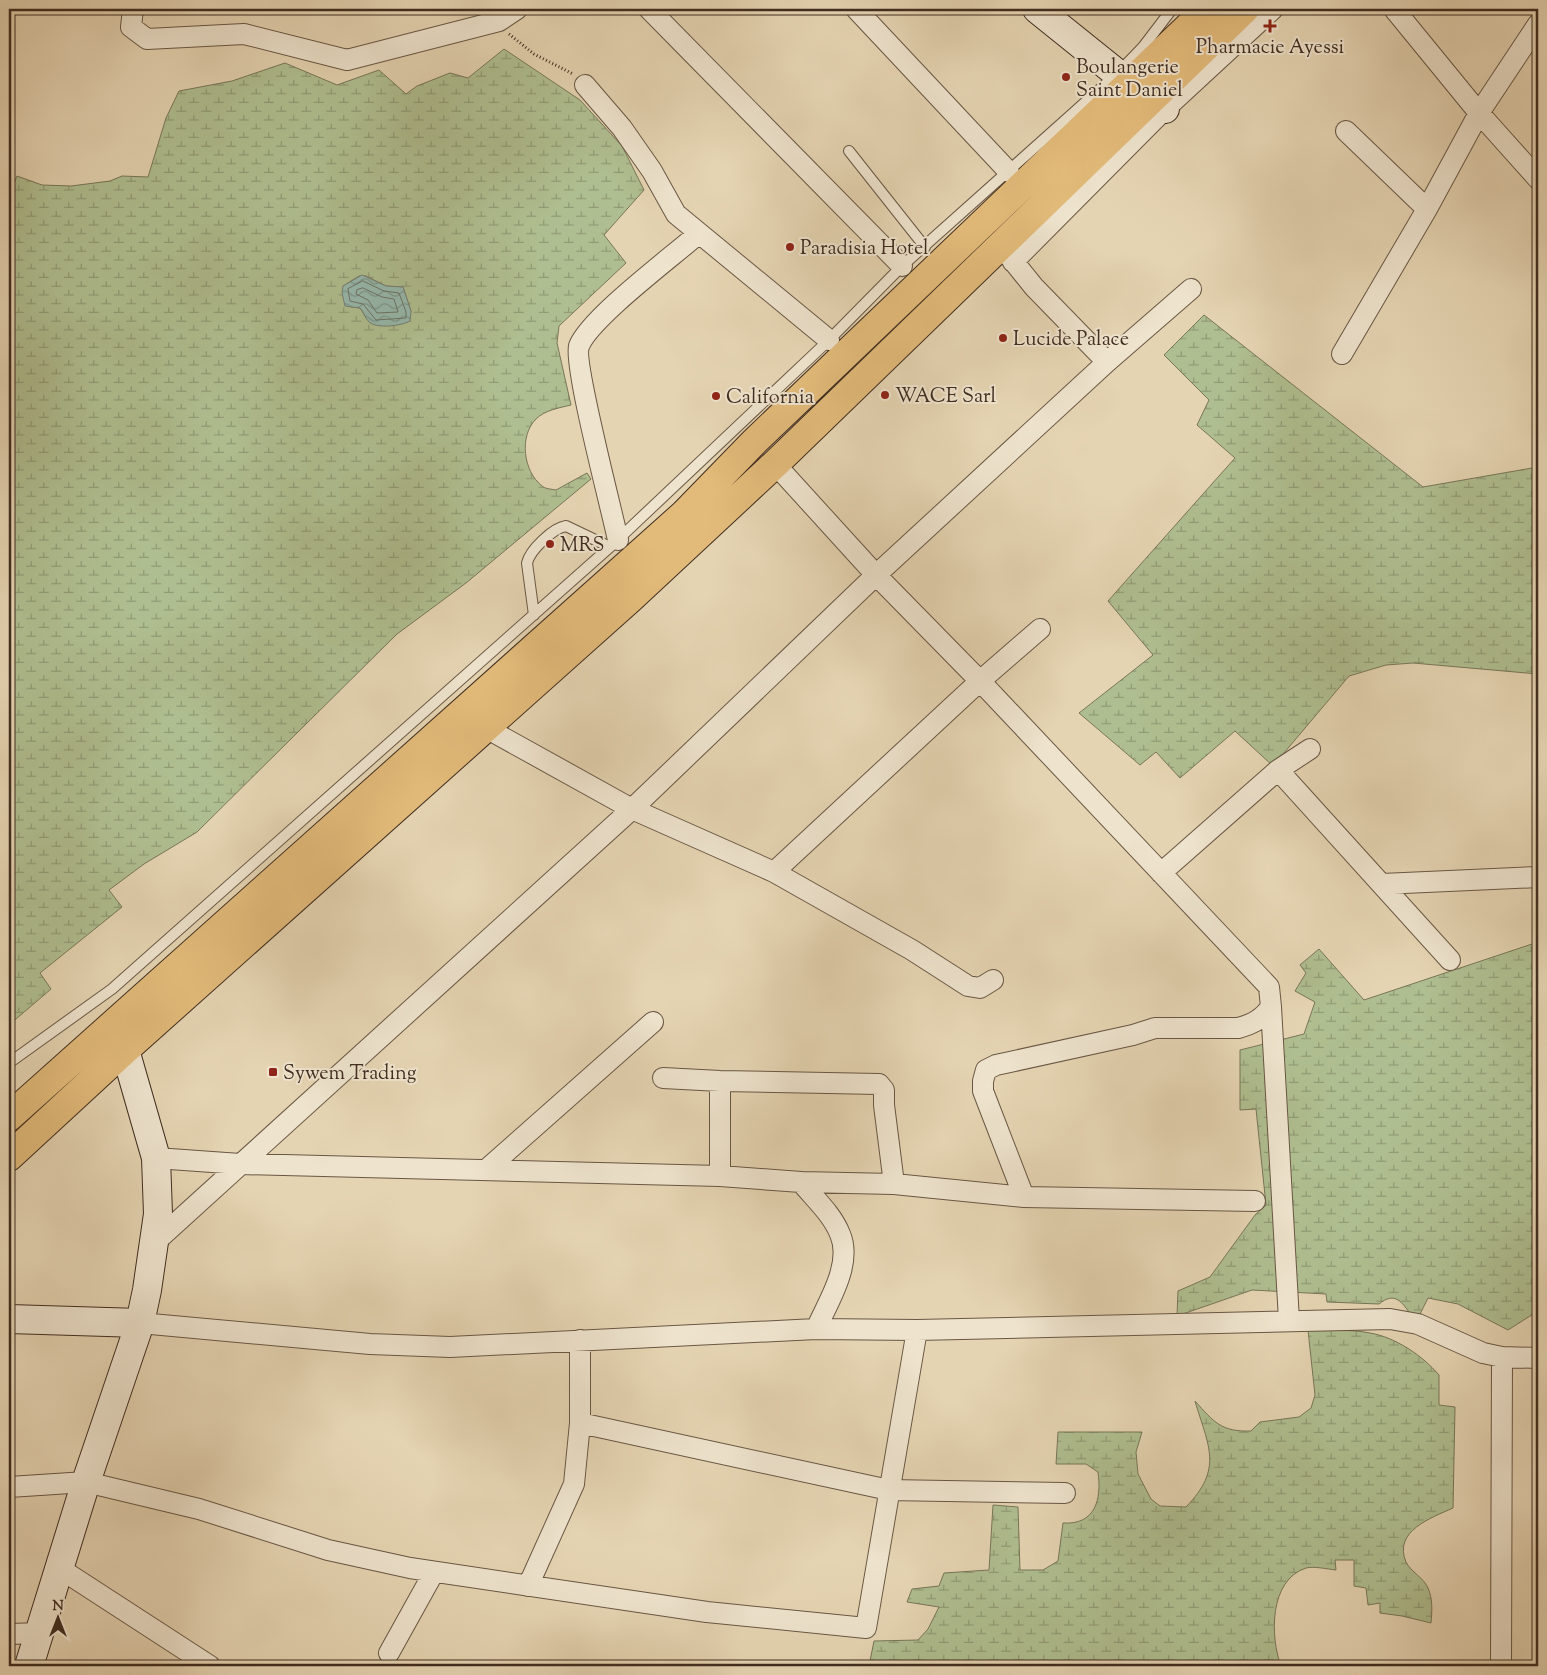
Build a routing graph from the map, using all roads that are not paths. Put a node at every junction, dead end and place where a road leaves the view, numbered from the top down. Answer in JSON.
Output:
{"nodes":[{"id":1,"x":133,"y":9,"type":"edge"},
{"id":2,"x":517,"y":9,"type":"edge"},
{"id":3,"x":649,"y":9,"type":"edge"},
{"id":4,"x":856,"y":9,"type":"edge"},
{"id":5,"x":1037,"y":9,"type":"edge"},
{"id":6,"x":1172,"y":9,"type":"edge"},
{"id":7,"x":1207,"y":9,"type":"edge"},
{"id":8,"x":1245,"y":9,"type":"edge"},
{"id":9,"x":1273,"y":9,"type":"edge"},
{"id":10,"x":1394,"y":9,"type":"edge"},
{"id":11,"x":1538,"y":24,"type":"edge"},
{"id":12,"x":1124,"y":78,"type":"junction"},
{"id":13,"x":585,"y":84,"type":"road end"},
{"id":14,"x":1158,"y":104,"type":"junction"},
{"id":15,"x":1479,"y":113,"type":"junction"},
{"id":16,"x":1346,"y":131,"type":"dead end"},
{"id":17,"x":849,"y":151,"type":"dead end"},
{"id":18,"x":1009,"y":172,"type":"junction"},
{"id":19,"x":1538,"y":179,"type":"edge"},
{"id":20,"x":1427,"y":209,"type":"junction"},
{"id":21,"x":698,"y":234,"type":"junction"},
{"id":22,"x":924,"y":247,"type":"junction"},
{"id":23,"x":1007,"y":254,"type":"junction"},
{"id":24,"x":902,"y":266,"type":"junction"},
{"id":25,"x":1192,"y":289,"type":"dead end"},
{"id":26,"x":829,"y":340,"type":"junction"},
{"id":27,"x":1342,"y":354,"type":"dead end"},
{"id":28,"x":1107,"y":362,"type":"junction"},
{"id":29,"x":775,"y":464,"type":"junction"},
{"id":30,"x":614,"y":543,"type":"junction"},
{"id":31,"x":876,"y":575,"type":"junction"},
{"id":32,"x":534,"y":614,"type":"junction"},
{"id":33,"x":1040,"y":629,"type":"dead end"},
{"id":34,"x":980,"y":682,"type":"junction"},
{"id":35,"x":486,"y":728,"type":"junction"},
{"id":36,"x":1310,"y":749,"type":"dead end"},
{"id":37,"x":1278,"y":770,"type":"junction"},
{"id":38,"x":632,"y":809,"type":"junction"},
{"id":39,"x":774,"y":872,"type":"junction"},
{"id":40,"x":1161,"y":873,"type":"junction"},
{"id":41,"x":1538,"y":877,"type":"edge"},
{"id":42,"x":1382,"y":884,"type":"junction"},
{"id":43,"x":1450,"y":960,"type":"dead end"},
{"id":44,"x":993,"y":980,"type":"dead end"},
{"id":45,"x":1271,"y":1007,"type":"junction"},
{"id":46,"x":653,"y":1022,"type":"dead end"},
{"id":47,"x":125,"y":1050,"type":"junction"},
{"id":48,"x":9,"y":1063,"type":"edge"},
{"id":49,"x":663,"y":1078,"type":"dead end"},
{"id":50,"x":720,"y":1082,"type":"junction"},
{"id":51,"x":9,"y":1117,"type":"edge"},
{"id":52,"x":9,"y":1157,"type":"edge"},
{"id":53,"x":156,"y":1158,"type":"junction"},
{"id":54,"x":240,"y":1164,"type":"junction"},
{"id":55,"x":487,"y":1169,"type":"junction"},
{"id":56,"x":720,"y":1176,"type":"junction"},
{"id":57,"x":801,"y":1182,"type":"junction"},
{"id":58,"x":894,"y":1184,"type":"junction"},
{"id":59,"x":1024,"y":1196,"type":"junction"},
{"id":60,"x":1254,"y":1202,"type":"dead end"},
{"id":61,"x":154,"y":1243,"type":"junction"},
{"id":62,"x":9,"y":1319,"type":"edge"},
{"id":63,"x":1289,"y":1320,"type":"junction"},
{"id":64,"x":140,"y":1323,"type":"junction"},
{"id":65,"x":816,"y":1329,"type":"junction"},
{"id":66,"x":917,"y":1330,"type":"junction"},
{"id":67,"x":580,"y":1340,"type":"junction"},
{"id":68,"x":1502,"y":1357,"type":"junction"},
{"id":69,"x":1538,"y":1358,"type":"edge"},
{"id":70,"x":580,"y":1424,"type":"junction"},
{"id":71,"x":86,"y":1482,"type":"junction"},
{"id":72,"x":9,"y":1487,"type":"edge"},
{"id":73,"x":889,"y":1490,"type":"junction"},
{"id":74,"x":1065,"y":1493,"type":"dead end"},
{"id":75,"x":59,"y":1568,"type":"junction"},
{"id":76,"x":434,"y":1572,"type":"junction"},
{"id":77,"x":528,"y":1586,"type":"junction"},
{"id":78,"x":9,"y":1634,"type":"edge"},
{"id":79,"x":389,"y":1653,"type":"dead end"},
{"id":80,"x":37,"y":1654,"type":"edge"},
{"id":81,"x":210,"y":1666,"type":"edge"},
{"id":82,"x":1500,"y":1666,"type":"edge"}],
"edges":[{"from":1,"to":2,"type":"street"},
{"from":3,"to":24,"type":"street"},
{"from":4,"to":18,"type":"street"},
{"from":5,"to":12,"type":"main road"},
{"from":6,"to":12,"type":"lane"},
{"from":7,"to":12,"type":"highway"},
{"from":8,"to":14,"type":"highway"},
{"from":9,"to":14,"type":"street"},
{"from":10,"to":15,"type":"street"},
{"from":11,"to":15,"type":"street"},
{"from":12,"to":14,"type":"main road"},
{"from":12,"to":18,"type":"lane"},
{"from":12,"to":51,"type":"highway"},
{"from":13,"to":21,"type":"street"},
{"from":14,"to":23,"type":"highway"},
{"from":15,"to":19,"type":"street"},
{"from":15,"to":20,"type":"street"},
{"from":16,"to":20,"type":"street"},
{"from":17,"to":22,"type":"lane"},
{"from":18,"to":22,"type":"lane"},
{"from":20,"to":27,"type":"street"},
{"from":21,"to":26,"type":"street"},
{"from":21,"to":30,"type":"street"},
{"from":22,"to":24,"type":"lane"},
{"from":23,"to":28,"type":"street"},
{"from":23,"to":29,"type":"highway"},
{"from":24,"to":26,"type":"lane"},
{"from":25,"to":28,"type":"street"},
{"from":26,"to":30,"type":"lane"},
{"from":28,"to":31,"type":"street"},
{"from":29,"to":31,"type":"street"},
{"from":29,"to":35,"type":"highway"},
{"from":30,"to":32,"type":"lane"},
{"from":30,"to":32,"type":"lane"},
{"from":31,"to":34,"type":"street"},
{"from":31,"to":38,"type":"street"},
{"from":32,"to":48,"type":"lane"},
{"from":33,"to":34,"type":"street"},
{"from":34,"to":39,"type":"street"},
{"from":34,"to":40,"type":"street"},
{"from":35,"to":38,"type":"street"},
{"from":35,"to":47,"type":"highway"},
{"from":36,"to":37,"type":"street"},
{"from":37,"to":40,"type":"street"},
{"from":37,"to":42,"type":"street"},
{"from":38,"to":39,"type":"street"},
{"from":38,"to":54,"type":"street"},
{"from":39,"to":44,"type":"street"},
{"from":40,"to":45,"type":"street"},
{"from":41,"to":42,"type":"street"},
{"from":42,"to":43,"type":"street"},
{"from":45,"to":59,"type":"street"},
{"from":45,"to":63,"type":"street"},
{"from":46,"to":55,"type":"street"},
{"from":47,"to":52,"type":"highway"},
{"from":47,"to":53,"type":"main road"},
{"from":49,"to":50,"type":"street"},
{"from":50,"to":56,"type":"street"},
{"from":50,"to":58,"type":"street"},
{"from":53,"to":54,"type":"street"},
{"from":53,"to":61,"type":"main road"},
{"from":54,"to":55,"type":"street"},
{"from":54,"to":61,"type":"street"},
{"from":55,"to":56,"type":"street"},
{"from":56,"to":57,"type":"street"},
{"from":57,"to":58,"type":"street"},
{"from":57,"to":65,"type":"street"},
{"from":58,"to":59,"type":"street"},
{"from":59,"to":60,"type":"street"},
{"from":61,"to":64,"type":"main road"},
{"from":62,"to":64,"type":"main road"},
{"from":63,"to":66,"type":"street"},
{"from":63,"to":68,"type":"street"},
{"from":64,"to":67,"type":"street"},
{"from":64,"to":71,"type":"main road"},
{"from":65,"to":66,"type":"street"},
{"from":65,"to":67,"type":"street"},
{"from":66,"to":73,"type":"street"},
{"from":67,"to":70,"type":"street"},
{"from":68,"to":69,"type":"street"},
{"from":68,"to":82,"type":"street"},
{"from":70,"to":73,"type":"street"},
{"from":70,"to":77,"type":"street"},
{"from":71,"to":72,"type":"street"},
{"from":71,"to":75,"type":"main road"},
{"from":71,"to":76,"type":"street"},
{"from":73,"to":74,"type":"street"},
{"from":73,"to":77,"type":"street"},
{"from":75,"to":80,"type":"main road"},
{"from":75,"to":81,"type":"street"},
{"from":76,"to":77,"type":"street"},
{"from":76,"to":79,"type":"street"},
{"from":78,"to":80,"type":"street"}]}
